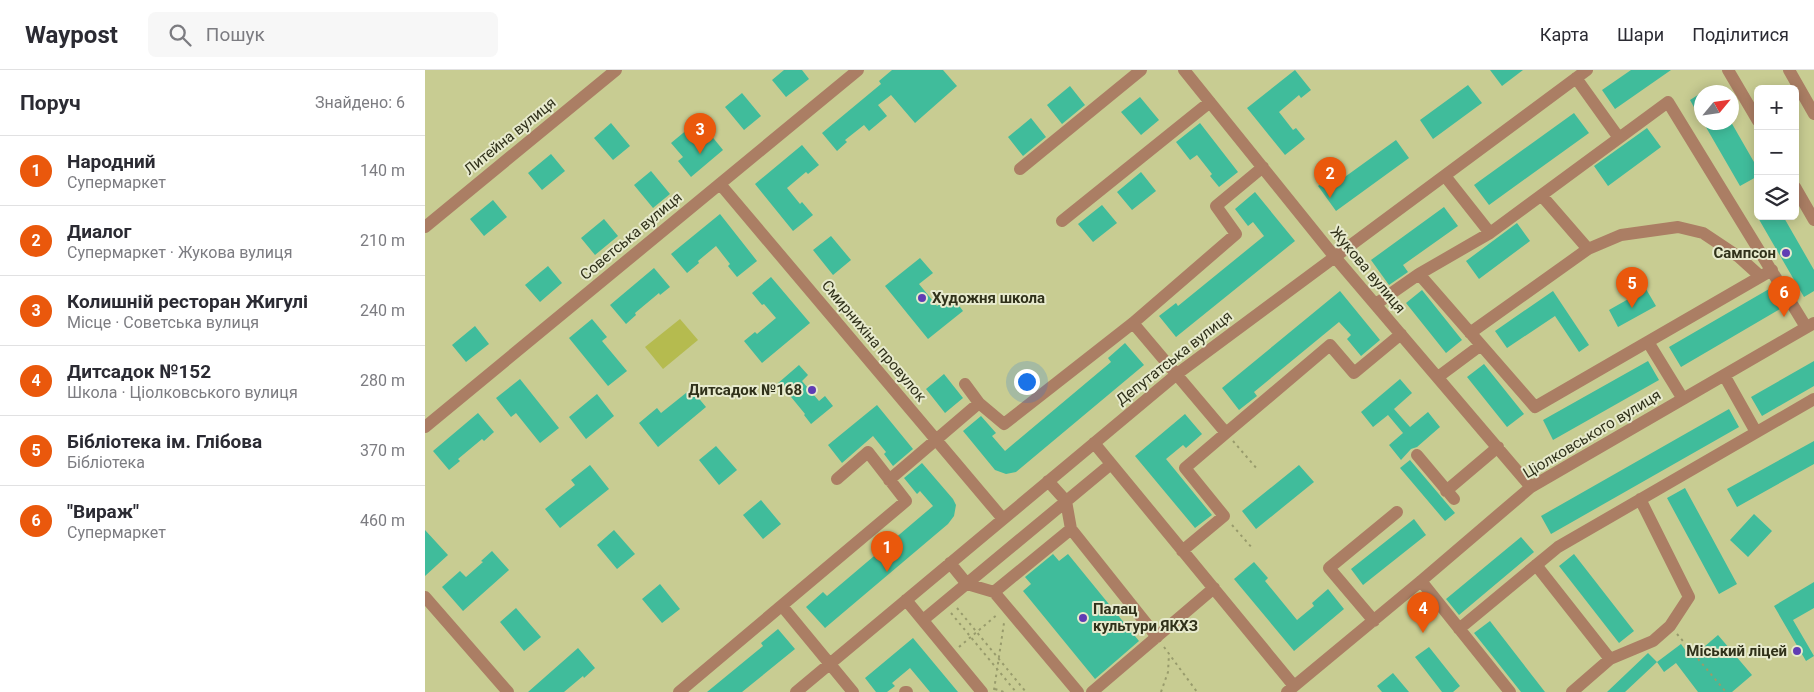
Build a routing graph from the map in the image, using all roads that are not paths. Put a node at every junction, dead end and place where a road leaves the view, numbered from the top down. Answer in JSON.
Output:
{"nodes":[{"id":1,"x":616,"y":70,"type":"edge"},
{"id":2,"x":858,"y":70,"type":"edge"},
{"id":3,"x":1141,"y":70,"type":"edge"},
{"id":4,"x":1184,"y":70,"type":"edge"},
{"id":5,"x":1587,"y":70,"type":"edge"},
{"id":6,"x":1729,"y":70,"type":"edge"},
{"id":7,"x":1789,"y":70,"type":"edge"},
{"id":8,"x":1576,"y":78,"type":"junction"},
{"id":9,"x":1210,"y":102,"type":"junction"},
{"id":10,"x":1754,"y":114,"type":"edge"},
{"id":11,"x":1814,"y":114,"type":"edge"},
{"id":12,"x":1619,"y":138,"type":"junction"},
{"id":13,"x":1263,"y":167,"type":"junction"},
{"id":14,"x":1020,"y":169,"type":"dead end"},
{"id":15,"x":1445,"y":176,"type":"junction"},
{"id":16,"x":720,"y":184,"type":"junction"},
{"id":17,"x":1799,"y":194,"type":"edge"},
{"id":18,"x":1542,"y":196,"type":"junction"},
{"id":19,"x":1814,"y":220,"type":"edge"},
{"id":20,"x":1062,"y":221,"type":"dead end"},
{"id":21,"x":425,"y":227,"type":"edge"},
{"id":22,"x":1490,"y":233,"type":"junction"},
{"id":23,"x":1588,"y":249,"type":"junction"},
{"id":24,"x":1334,"y":256,"type":"junction"},
{"id":25,"x":1772,"y":270,"type":"junction"},
{"id":26,"x":1419,"y":274,"type":"junction"},
{"id":27,"x":1760,"y":276,"type":"junction"},
{"id":28,"x":1376,"y":304,"type":"junction"},
{"id":29,"x":1133,"y":323,"type":"junction"},
{"id":30,"x":1810,"y":325,"type":"edge"},
{"id":31,"x":1470,"y":332,"type":"junction"},
{"id":32,"x":1401,"y":334,"type":"junction"},
{"id":33,"x":1648,"y":342,"type":"junction"},
{"id":34,"x":1481,"y":345,"type":"junction"},
{"id":35,"x":1177,"y":374,"type":"junction"},
{"id":36,"x":1724,"y":375,"type":"junction"},
{"id":37,"x":1438,"y":377,"type":"junction"},
{"id":38,"x":965,"y":384,"type":"dead end"},
{"id":39,"x":1814,"y":398,"type":"edge"},
{"id":40,"x":1683,"y":399,"type":"junction"},
{"id":41,"x":979,"y":403,"type":"junction"},
{"id":42,"x":425,"y":427,"type":"edge"},
{"id":43,"x":1756,"y":432,"type":"junction"},
{"id":44,"x":1227,"y":433,"type":"junction"},
{"id":45,"x":936,"y":440,"type":"junction"},
{"id":46,"x":1093,"y":443,"type":"junction"},
{"id":47,"x":1497,"y":447,"type":"junction"},
{"id":48,"x":1417,"y":455,"type":"dead end"},
{"id":49,"x":1111,"y":464,"type":"junction"},
{"id":50,"x":837,"y":479,"type":"dead end"},
{"id":51,"x":889,"y":480,"type":"junction"},
{"id":52,"x":1048,"y":481,"type":"junction"},
{"id":53,"x":1531,"y":487,"type":"junction"},
{"id":54,"x":1641,"y":499,"type":"junction"},
{"id":55,"x":1066,"y":501,"type":"junction"},
{"id":56,"x":1397,"y":512,"type":"dead end"},
{"id":57,"x":1003,"y":519,"type":"junction"},
{"id":58,"x":1071,"y":529,"type":"junction"},
{"id":59,"x":1182,"y":551,"type":"junction"},
{"id":60,"x":950,"y":563,"type":"junction"},
{"id":61,"x":1536,"y":565,"type":"junction"},
{"id":62,"x":1421,"y":582,"type":"junction"},
{"id":63,"x":967,"y":584,"type":"junction"},
{"id":64,"x":1213,"y":588,"type":"junction"},
{"id":65,"x":994,"y":592,"type":"junction"},
{"id":66,"x":425,"y":597,"type":"edge"},
{"id":67,"x":907,"y":600,"type":"junction"},
{"id":68,"x":783,"y":606,"type":"junction"},
{"id":69,"x":923,"y":620,"type":"junction"},
{"id":70,"x":1374,"y":621,"type":"junction"},
{"id":71,"x":1459,"y":629,"type":"junction"},
{"id":72,"x":1157,"y":637,"type":"junction"},
{"id":73,"x":1610,"y":659,"type":"junction"},
{"id":74,"x":831,"y":663,"type":"junction"},
{"id":75,"x":1291,"y":689,"type":"edge"},
{"id":76,"x":990,"y":691,"type":"edge"},
{"id":77,"x":508,"y":692,"type":"edge"},
{"id":78,"x":679,"y":692,"type":"edge"},
{"id":79,"x":796,"y":692,"type":"edge"},
{"id":80,"x":853,"y":692,"type":"edge"},
{"id":81,"x":1078,"y":692,"type":"edge"},
{"id":82,"x":1091,"y":692,"type":"edge"},
{"id":83,"x":1510,"y":692,"type":"edge"},
{"id":84,"x":1572,"y":692,"type":"edge"}],
"edges":[{"from":1,"to":21,"type":"street","name":"Литейна вулиця"},
{"from":2,"to":16,"type":"street","name":"Советська вулиця"},
{"from":3,"to":14,"type":"street"},
{"from":4,"to":9,"type":"street","name":"Жукова вулиця"},
{"from":5,"to":8,"type":"street","name":"Депутатська вулиця"},
{"from":6,"to":10,"type":"street"},
{"from":7,"to":11,"type":"street"},
{"from":8,"to":12,"type":"street"},
{"from":8,"to":15,"type":"street","name":"Депутатська вулиця"},
{"from":9,"to":13,"type":"street","name":"Жукова вулиця"},
{"from":9,"to":20,"type":"street"},
{"from":12,"to":18,"type":"street"},
{"from":12,"to":25,"type":"street"},
{"from":13,"to":24,"type":"street","name":"Жукова вулиця"},
{"from":13,"to":29,"type":"street"},
{"from":15,"to":22,"type":"street"},
{"from":15,"to":24,"type":"street","name":"Депутатська вулиця"},
{"from":16,"to":42,"type":"street","name":"Советська вулиця"},
{"from":16,"to":45,"type":"street","name":"Смирнихіна провулок"},
{"from":17,"to":19,"type":"street"},
{"from":18,"to":22,"type":"street"},
{"from":18,"to":23,"type":"street"},
{"from":22,"to":26,"type":"street"},
{"from":23,"to":27,"type":"street"},
{"from":23,"to":31,"type":"street"},
{"from":24,"to":28,"type":"street","name":"Жукова вулиця"},
{"from":24,"to":35,"type":"street","name":"Депутатська вулиця"},
{"from":25,"to":27,"type":"street"},
{"from":25,"to":30,"type":"street"},
{"from":26,"to":28,"type":"street"},
{"from":26,"to":31,"type":"street"},
{"from":27,"to":33,"type":"street"},
{"from":28,"to":32,"type":"street","name":"Жукова вулиця"},
{"from":29,"to":35,"type":"street"},
{"from":29,"to":41,"type":"street"},
{"from":30,"to":36,"type":"street","name":"Ціолковського вулиця"},
{"from":31,"to":34,"type":"street"},
{"from":32,"to":37,"type":"street","name":"Жукова вулиця"},
{"from":32,"to":44,"type":"street"},
{"from":33,"to":34,"type":"street"},
{"from":33,"to":40,"type":"street"},
{"from":34,"to":37,"type":"street"},
{"from":35,"to":44,"type":"street"},
{"from":35,"to":46,"type":"street","name":"Депутатська вулиця"},
{"from":36,"to":40,"type":"street","name":"Ціолковського вулиця"},
{"from":36,"to":43,"type":"street"},
{"from":37,"to":47,"type":"street","name":"Жукова вулиця"},
{"from":38,"to":41,"type":"street"},
{"from":39,"to":43,"type":"street"},
{"from":40,"to":53,"type":"street","name":"Ціолковського вулиця"},
{"from":41,"to":45,"type":"street"},
{"from":43,"to":54,"type":"street"},
{"from":44,"to":59,"type":"street"},
{"from":45,"to":51,"type":"street"},
{"from":45,"to":57,"type":"street","name":"Смирнихіна провулок"},
{"from":46,"to":49,"type":"street"},
{"from":46,"to":52,"type":"street","name":"Депутатська вулиця"},
{"from":47,"to":48,"type":"street"},
{"from":47,"to":53,"type":"street","name":"Жукова вулиця"},
{"from":49,"to":55,"type":"street"},
{"from":49,"to":59,"type":"street"},
{"from":50,"to":51,"type":"street"},
{"from":51,"to":68,"type":"street"},
{"from":52,"to":55,"type":"street"},
{"from":52,"to":57,"type":"street","name":"Депутатська вулиця"},
{"from":53,"to":62,"type":"street","name":"Ціолковського вулиця"},
{"from":54,"to":61,"type":"street"},
{"from":54,"to":73,"type":"street"},
{"from":55,"to":58,"type":"street"},
{"from":55,"to":63,"type":"street"},
{"from":56,"to":70,"type":"street"},
{"from":57,"to":60,"type":"street","name":"Депутатська вулиця"},
{"from":58,"to":65,"type":"street"},
{"from":58,"to":72,"type":"street"},
{"from":59,"to":64,"type":"street"},
{"from":60,"to":63,"type":"street"},
{"from":60,"to":67,"type":"street","name":"Депутатська вулиця"},
{"from":61,"to":71,"type":"street"},
{"from":61,"to":73,"type":"street"},
{"from":62,"to":70,"type":"street","name":"Ціолковського вулиця"},
{"from":62,"to":71,"type":"street"},
{"from":63,"to":65,"type":"street"},
{"from":63,"to":69,"type":"street"},
{"from":64,"to":72,"type":"street"},
{"from":64,"to":75,"type":"street"},
{"from":65,"to":81,"type":"street"},
{"from":66,"to":77,"type":"street"},
{"from":67,"to":69,"type":"street"},
{"from":67,"to":74,"type":"street","name":"Депутатська вулиця"},
{"from":68,"to":74,"type":"street"},
{"from":68,"to":78,"type":"street"},
{"from":69,"to":76,"type":"street"},
{"from":70,"to":75,"type":"street","name":"Ціолковського вулиця"},
{"from":71,"to":83,"type":"street"},
{"from":72,"to":82,"type":"street"},
{"from":73,"to":84,"type":"street"},
{"from":74,"to":79,"type":"street","name":"Депутатська вулиця"},
{"from":74,"to":80,"type":"street"}]}
